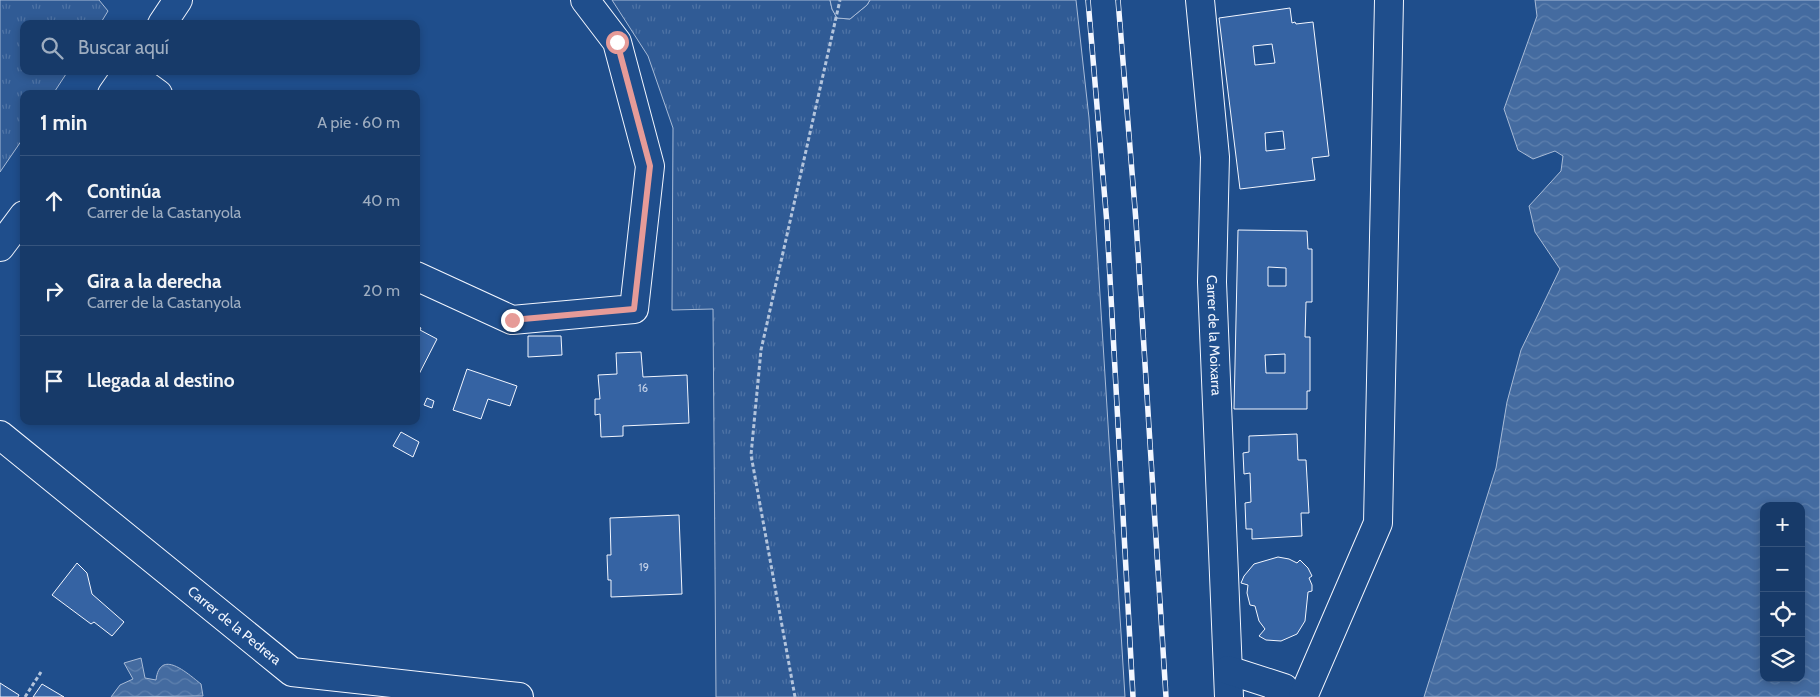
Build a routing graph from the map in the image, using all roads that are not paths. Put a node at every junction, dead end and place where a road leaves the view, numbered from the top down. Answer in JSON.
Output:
{"nodes":[{"id":1,"x":178,"y":0,"type":"edge"},
{"id":2,"x":585,"y":0,"type":"edge"},
{"id":3,"x":1200,"y":0,"type":"edge"},
{"id":4,"x":1389,"y":0,"type":"edge"},
{"id":5,"x":165,"y":20,"type":"edge"},
{"id":6,"x":126,"y":75,"type":"edge"},
{"id":7,"x":132,"y":75,"type":"edge"},
{"id":8,"x":115,"y":90,"type":"edge"},
{"id":9,"x":153,"y":90,"type":"edge"},
{"id":10,"x":20,"y":220,"type":"edge"},
{"id":11,"x":0,"y":247,"type":"edge"},
{"id":12,"x":420,"y":278,"type":"edge"},
{"id":13,"x":0,"y":435,"type":"edge"},
{"id":14,"x":1228,"y":670,"type":"junction"},
{"id":15,"x":519,"y":697,"type":"edge"},
{"id":16,"x":1229,"y":697,"type":"edge"},
{"id":17,"x":1279,"y":697,"type":"edge"},
{"id":18,"x":1303,"y":697,"type":"edge"}],
"edges":[{"from":1,"to":5,"type":"street"},
{"from":2,"to":12,"type":"street"},
{"from":3,"to":14,"type":"street","name":"Carrer de la Moixarra"},
{"from":4,"to":18,"type":"street"},
{"from":6,"to":8,"type":"street"},
{"from":7,"to":9,"type":"street"},
{"from":10,"to":11,"type":"street"},
{"from":13,"to":15,"type":"street","name":"Carrer de la Pedrera"},
{"from":14,"to":16,"type":"street","name":"Carrer de la Moixarra"},
{"from":14,"to":17,"type":"street"}]}
